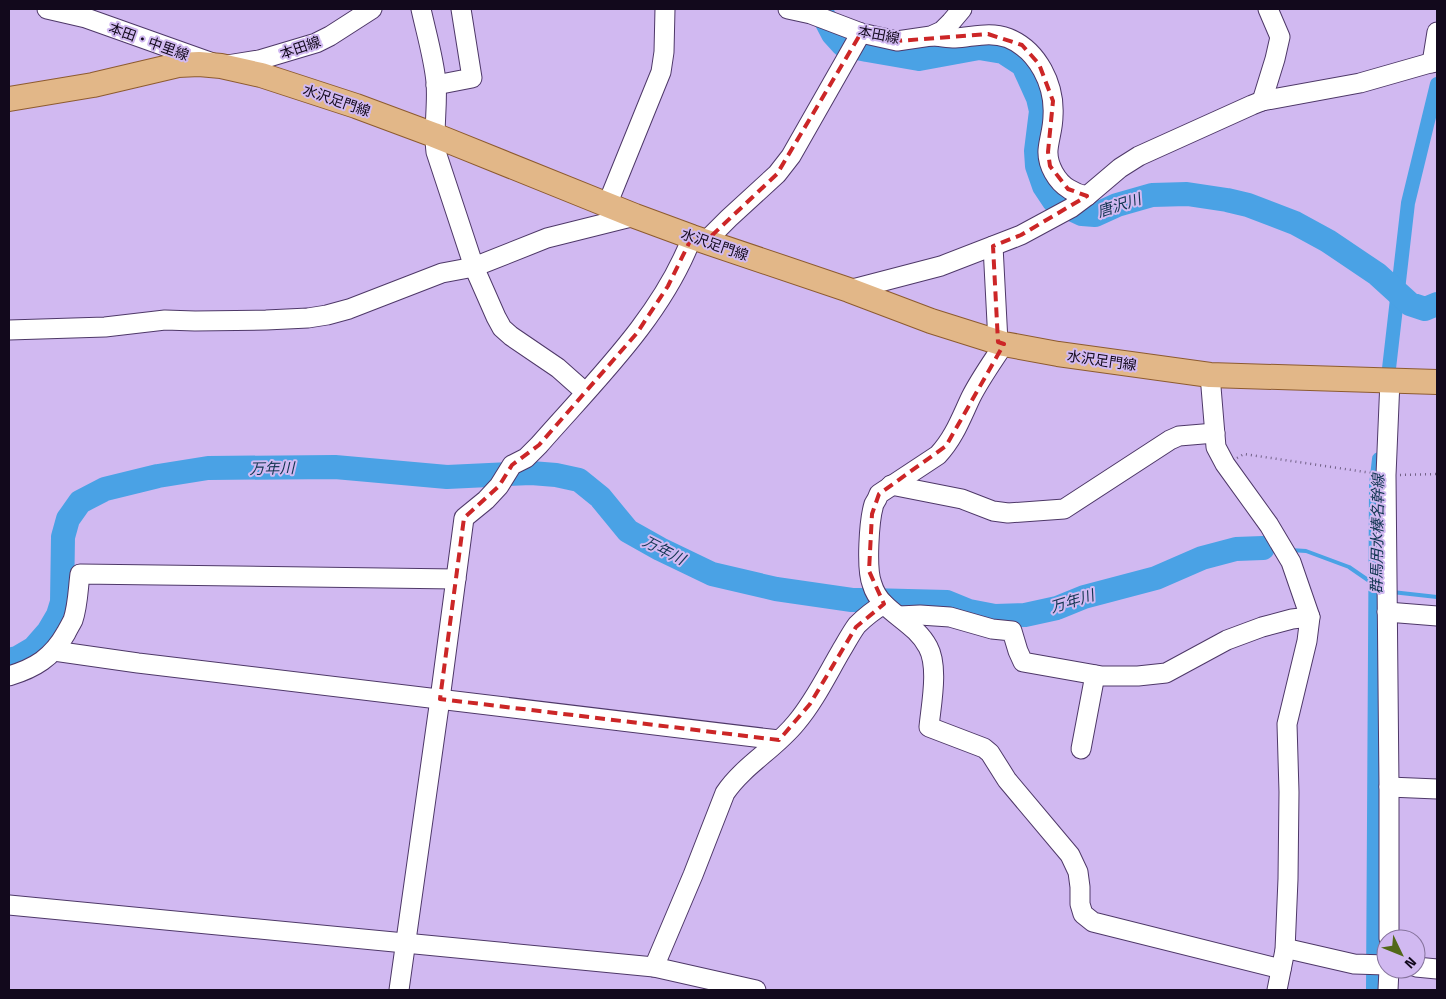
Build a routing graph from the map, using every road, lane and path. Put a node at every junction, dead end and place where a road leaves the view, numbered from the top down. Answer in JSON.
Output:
{"nodes":[{"id":1,"x":47,"y":9,"type":"edge"},
{"id":2,"x":372,"y":9,"type":"edge"},
{"id":3,"x":421,"y":9,"type":"edge"},
{"id":4,"x":461,"y":9,"type":"edge"},
{"id":5,"x":664,"y":9,"type":"edge"},
{"id":6,"x":788,"y":9,"type":"edge"},
{"id":7,"x":962,"y":9,"type":"edge"},
{"id":8,"x":1268,"y":9,"type":"edge"},
{"id":9,"x":843,"y":16,"type":"edge"},
{"id":10,"x":1437,"y":32,"type":"edge"},
{"id":11,"x":932,"y":36,"type":"junction"},
{"id":12,"x":857,"y":41,"type":"junction"},
{"id":13,"x":1434,"y":62,"type":"edge"},
{"id":14,"x":221,"y":66,"type":"junction"},
{"id":15,"x":436,"y":85,"type":"junction"},
{"id":16,"x":9,"y":99,"type":"edge"},
{"id":17,"x":1262,"y":101,"type":"junction"},
{"id":18,"x":434,"y":135,"type":"junction"},
{"id":19,"x":1081,"y":201,"type":"junction"},
{"id":20,"x":607,"y":204,"type":"junction"},
{"id":21,"x":635,"y":216,"type":"junction"},
{"id":22,"x":699,"y":239,"type":"junction"},
{"id":23,"x":993,"y":246,"type":"junction"},
{"id":24,"x":474,"y":267,"type":"junction"},
{"id":25,"x":849,"y":290,"type":"junction"},
{"id":26,"x":9,"y":330,"type":"edge"},
{"id":27,"x":1001,"y":343,"type":"junction"},
{"id":28,"x":1210,"y":374,"type":"junction"},
{"id":29,"x":1390,"y":380,"type":"junction"},
{"id":30,"x":1437,"y":382,"type":"edge"},
{"id":31,"x":586,"y":392,"type":"junction"},
{"id":32,"x":1215,"y":433,"type":"junction"},
{"id":33,"x":1225,"y":464,"type":"junction"},
{"id":34,"x":1437,"y":474,"type":"edge"},
{"id":35,"x":1386,"y":475,"type":"junction"},
{"id":36,"x":891,"y":485,"type":"junction"},
{"id":37,"x":456,"y":579,"type":"junction"},
{"id":38,"x":1387,"y":598,"type":"junction"},
{"id":39,"x":884,"y":604,"type":"junction"},
{"id":40,"x":899,"y":616,"type":"junction"},
{"id":41,"x":1437,"y":616,"type":"edge"},
{"id":42,"x":1310,"y":618,"type":"junction"},
{"id":43,"x":54,"y":651,"type":"junction"},
{"id":44,"x":1095,"y":675,"type":"junction"},
{"id":45,"x":9,"y":676,"type":"edge"},
{"id":46,"x":440,"y":699,"type":"junction"},
{"id":47,"x":779,"y":740,"type":"junction"},
{"id":48,"x":1081,"y":749,"type":"dead end"},
{"id":49,"x":1389,"y":787,"type":"junction"},
{"id":50,"x":1437,"y":790,"type":"edge"},
{"id":51,"x":9,"y":905,"type":"edge"},
{"id":52,"x":1389,"y":929,"type":"edge"},
{"id":53,"x":405,"y":944,"type":"junction"},
{"id":54,"x":1285,"y":950,"type":"junction"},
{"id":55,"x":1376,"y":965,"type":"edge"},
{"id":56,"x":654,"y":967,"type":"junction"},
{"id":57,"x":1281,"y":969,"type":"junction"},
{"id":58,"x":399,"y":990,"type":"edge"},
{"id":59,"x":756,"y":990,"type":"edge"},
{"id":60,"x":1277,"y":990,"type":"edge"}],
"edges":[{"from":1,"to":14,"type":"street","name":"本田・中里線"},
{"from":2,"to":14,"type":"street","name":"本田線"},
{"from":3,"to":15,"type":"street"},
{"from":4,"to":15,"type":"street"},
{"from":5,"to":20,"type":"street"},
{"from":6,"to":9,"type":"street","name":"本田線"},
{"from":7,"to":11,"type":"street","name":"本田線"},
{"from":8,"to":17,"type":"street"},
{"from":9,"to":12,"type":"street","name":"本田線"},
{"from":10,"to":13,"type":"street"},
{"from":11,"to":12,"type":"street","name":"本田線"},
{"from":11,"to":19,"type":"street"},
{"from":12,"to":22,"type":"street"},
{"from":13,"to":17,"type":"street"},
{"from":14,"to":16,"type":"main road","name":"水沢足門線"},
{"from":14,"to":18,"type":"main road","name":"水沢足門線"},
{"from":15,"to":18,"type":"street"},
{"from":17,"to":19,"type":"street"},
{"from":18,"to":20,"type":"main road","name":"水沢足門線"},
{"from":18,"to":24,"type":"street"},
{"from":19,"to":23,"type":"street"},
{"from":20,"to":21,"type":"main road","name":"水沢足門線"},
{"from":21,"to":22,"type":"main road","name":"水沢足門線"},
{"from":21,"to":24,"type":"street"},
{"from":22,"to":25,"type":"main road","name":"水沢足門線"},
{"from":22,"to":31,"type":"street"},
{"from":23,"to":25,"type":"street"},
{"from":23,"to":27,"type":"street"},
{"from":24,"to":26,"type":"street"},
{"from":24,"to":31,"type":"street"},
{"from":25,"to":27,"type":"main road","name":"水沢足門線"},
{"from":27,"to":28,"type":"main road","name":"水沢足門線"},
{"from":27,"to":36,"type":"street"},
{"from":28,"to":29,"type":"main road","name":"水沢足門線"},
{"from":28,"to":32,"type":"street"},
{"from":29,"to":30,"type":"main road","name":"水沢足門線"},
{"from":29,"to":35,"type":"street"},
{"from":31,"to":37,"type":"street"},
{"from":32,"to":33,"type":"street"},
{"from":32,"to":36,"type":"street"},
{"from":33,"to":35,"type":"path"},
{"from":33,"to":42,"type":"street"},
{"from":34,"to":35,"type":"path"},
{"from":35,"to":38,"type":"street"},
{"from":36,"to":39,"type":"street"},
{"from":37,"to":43,"type":"street"},
{"from":37,"to":46,"type":"street"},
{"from":38,"to":41,"type":"street"},
{"from":38,"to":49,"type":"street"},
{"from":39,"to":40,"type":"street"},
{"from":39,"to":47,"type":"street"},
{"from":40,"to":44,"type":"street"},
{"from":40,"to":57,"type":"street"},
{"from":42,"to":44,"type":"street"},
{"from":42,"to":54,"type":"street"},
{"from":43,"to":45,"type":"street"},
{"from":43,"to":46,"type":"street"},
{"from":44,"to":48,"type":"street"},
{"from":46,"to":47,"type":"street"},
{"from":46,"to":53,"type":"street"},
{"from":47,"to":56,"type":"street"},
{"from":49,"to":50,"type":"street"},
{"from":49,"to":52,"type":"street"},
{"from":51,"to":53,"type":"street"},
{"from":53,"to":56,"type":"street"},
{"from":53,"to":58,"type":"street"},
{"from":54,"to":55,"type":"street"},
{"from":54,"to":57,"type":"street"},
{"from":56,"to":59,"type":"street"},
{"from":57,"to":60,"type":"street"}]}
